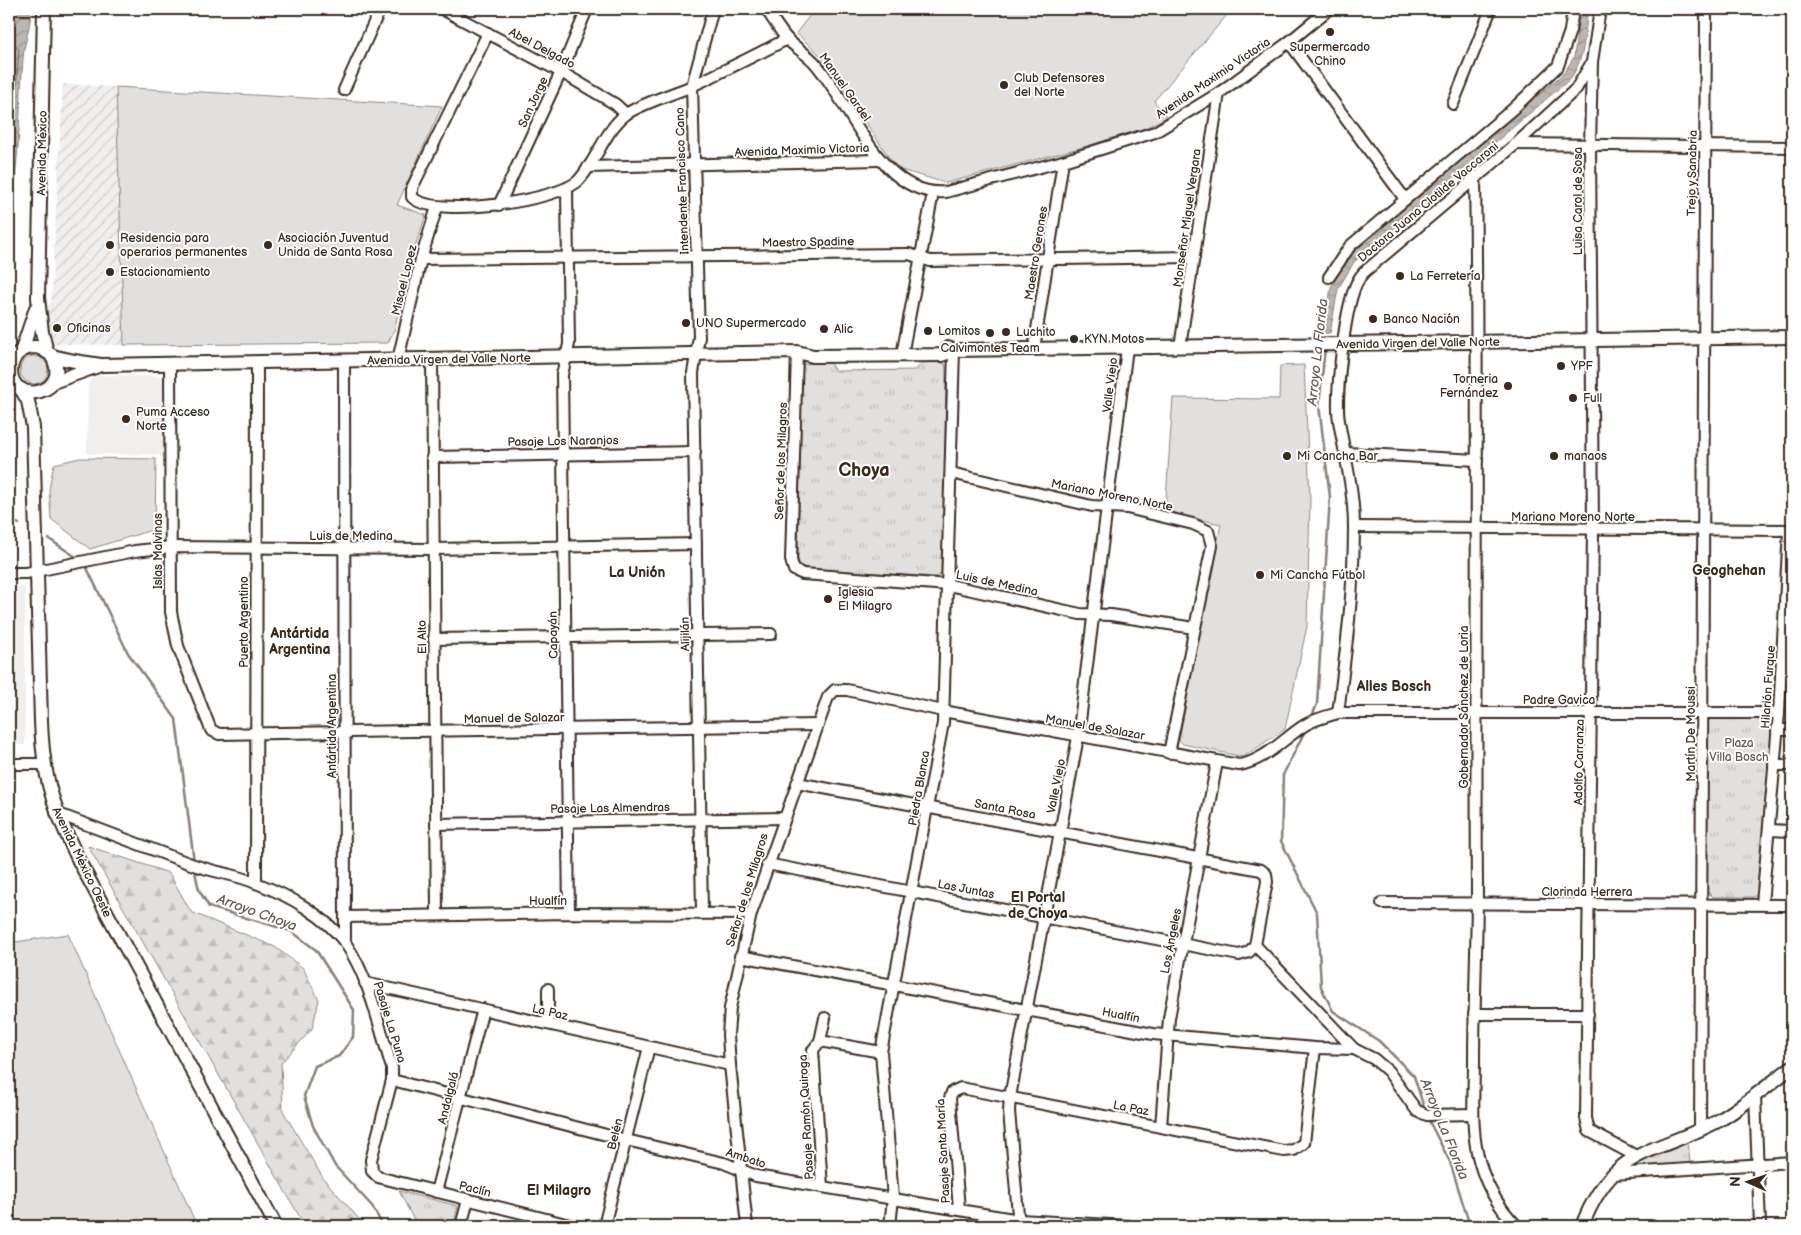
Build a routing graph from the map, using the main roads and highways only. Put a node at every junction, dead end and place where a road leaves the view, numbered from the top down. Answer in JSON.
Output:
{"nodes":[{"id":1,"x":44,"y":9,"type":"edge"},
{"id":2,"x":38,"y":298,"type":"junction"},
{"id":3,"x":1792,"y":337,"type":"edge"},
{"id":4,"x":17,"y":353,"type":"edge"},
{"id":5,"x":49,"y":353,"type":"junction"},
{"id":6,"x":102,"y":365,"type":"junction"},
{"id":7,"x":15,"y":384,"type":"edge"},
{"id":8,"x":51,"y":385,"type":"junction"},
{"id":9,"x":33,"y":427,"type":"junction"},
{"id":10,"x":1792,"y":1067,"type":"edge"},
{"id":11,"x":276,"y":1226,"type":"edge"},
{"id":12,"x":1582,"y":1226,"type":"edge"}],
"edges":[{"from":1,"to":2,"type":"main road","name":"Avenida México"},
{"from":2,"to":4,"type":"main road","name":"Avenida México"},
{"from":2,"to":5,"type":"main road","name":"Avenida México"},
{"from":3,"to":6,"type":"main road","name":"Avenida Virgen del Valle Norte"},
{"from":4,"to":5,"type":"main road"},
{"from":4,"to":7,"type":"main road"},
{"from":5,"to":6,"type":"main road","name":"Avenida Virgen del Valle Norte"},
{"from":5,"to":8,"type":"main road"},
{"from":6,"to":8,"type":"main road","name":"Avenida Virgen del Valle Norte"},
{"from":7,"to":8,"type":"main road"},
{"from":7,"to":9,"type":"main road","name":"Avenida México Oeste"},
{"from":8,"to":9,"type":"main road","name":"Avenida México Oeste"},
{"from":9,"to":11,"type":"main road","name":"Avenida México Oeste"},
{"from":10,"to":12,"type":"main road"}]}
